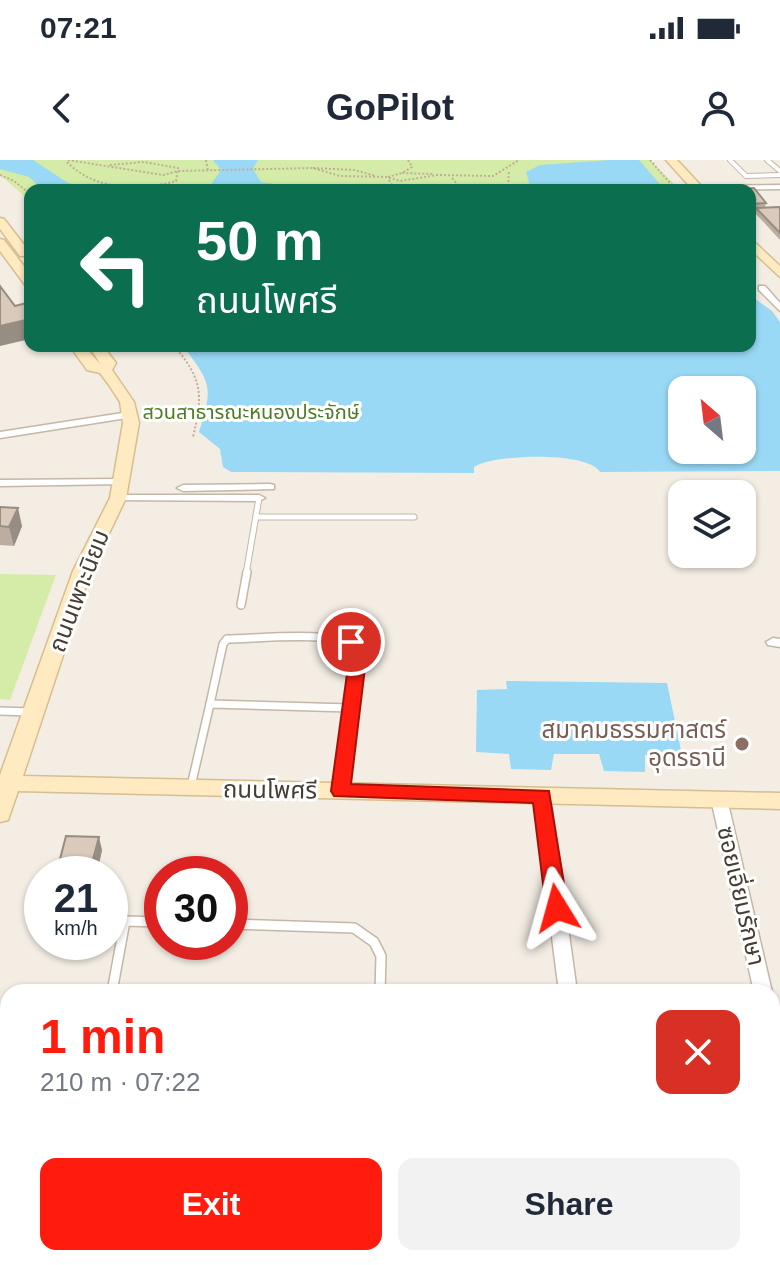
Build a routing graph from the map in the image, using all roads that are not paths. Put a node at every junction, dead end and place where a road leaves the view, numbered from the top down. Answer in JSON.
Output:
{"nodes":[{"id":1,"x":671,"y":160,"type":"edge"},
{"id":2,"x":730,"y":160,"type":"edge"},
{"id":3,"x":767,"y":160,"type":"edge"},
{"id":4,"x":780,"y":173,"type":"edge"},
{"id":5,"x":693,"y":184,"type":"edge"},
{"id":6,"x":756,"y":187,"type":"edge"},
{"id":7,"x":769,"y":187,"type":"junction"},
{"id":8,"x":780,"y":187,"type":"edge"},
{"id":9,"x":780,"y":200,"type":"edge"},
{"id":10,"x":0,"y":221,"type":"edge"},
{"id":11,"x":0,"y":243,"type":"edge"},
{"id":12,"x":756,"y":248,"type":"edge"},
{"id":13,"x":24,"y":252,"type":"edge"},
{"id":14,"x":780,"y":273,"type":"edge"},
{"id":15,"x":24,"y":275,"type":"edge"},
{"id":16,"x":762,"y":288,"type":"dead end"},
{"id":17,"x":780,"y":308,"type":"edge"},
{"id":18,"x":81,"y":352,"type":"edge"},
{"id":19,"x":101,"y":352,"type":"edge"},
{"id":20,"x":105,"y":370,"type":"junction"},
{"id":21,"x":129,"y":415,"type":"junction"},
{"id":22,"x":0,"y":435,"type":"edge"},
{"id":23,"x":0,"y":483,"type":"edge"},
{"id":24,"x":179,"y":485,"type":"dead end"},
{"id":25,"x":270,"y":487,"type":"dead end"},
{"id":26,"x":119,"y":490,"type":"junction"},
{"id":27,"x":259,"y":498,"type":"joint"},
{"id":28,"x":256,"y":517,"type":"junction"},
{"id":29,"x":414,"y":517,"type":"dead end"},
{"id":30,"x":241,"y":605,"type":"dead end"},
{"id":31,"x":210,"y":704,"type":"junction"},
{"id":32,"x":350,"y":708,"type":"junction"},
{"id":33,"x":0,"y":711,"type":"edge"},
{"id":34,"x":34,"y":712,"type":"junction"},
{"id":35,"x":5,"y":784,"type":"edge"},
{"id":36,"x":190,"y":788,"type":"junction"},
{"id":37,"x":341,"y":791,"type":"junction"},
{"id":38,"x":542,"y":796,"type":"junction"},
{"id":39,"x":719,"y":799,"type":"junction"},
{"id":40,"x":780,"y":801,"type":"edge"},
{"id":41,"x":0,"y":814,"type":"edge"},
{"id":42,"x":248,"y":925,"type":"edge"},
{"id":43,"x":118,"y":960,"type":"edge"},
{"id":44,"x":113,"y":984,"type":"edge"},
{"id":45,"x":380,"y":984,"type":"edge"},
{"id":46,"x":567,"y":984,"type":"edge"},
{"id":47,"x":761,"y":984,"type":"edge"}],
"edges":[{"from":1,"to":5,"type":"street"},
{"from":2,"to":4,"type":"lane"},
{"from":3,"to":4,"type":"lane"},
{"from":6,"to":7,"type":"street"},
{"from":7,"to":8,"type":"street"},
{"from":7,"to":9,"type":"street"},
{"from":10,"to":13,"type":"street"},
{"from":11,"to":15,"type":"street"},
{"from":12,"to":14,"type":"street"},
{"from":16,"to":17,"type":"street"},
{"from":18,"to":20,"type":"street"},
{"from":19,"to":20,"type":"street"},
{"from":20,"to":21,"type":"street"},
{"from":21,"to":22,"type":"street"},
{"from":21,"to":26,"type":"street","name":"ถนนเพาะนิยม"},
{"from":23,"to":26,"type":"street"},
{"from":24,"to":25,"type":"street"},
{"from":26,"to":27,"type":"street"},
{"from":26,"to":34,"type":"street","name":"ถนนเพาะนิยม"},
{"from":27,"to":28,"type":"lane"},
{"from":28,"to":29,"type":"lane"},
{"from":28,"to":30,"type":"lane"},
{"from":31,"to":32,"type":"lane"},
{"from":31,"to":32,"type":"lane"},
{"from":31,"to":36,"type":"lane"},
{"from":32,"to":37,"type":"lane"},
{"from":33,"to":34,"type":"lane"},
{"from":34,"to":35,"type":"street","name":"ถนนเพาะนิยม"},
{"from":35,"to":36,"type":"street","name":"ถนนโพศรี"},
{"from":35,"to":41,"type":"street","name":"ถนนเพาะนิยม"},
{"from":36,"to":37,"type":"street","name":"ถนนโพศรี"},
{"from":37,"to":38,"type":"street","name":"ถนนโพศรี"},
{"from":38,"to":39,"type":"street","name":"ถนนโพศรี"},
{"from":38,"to":46,"type":"street"},
{"from":39,"to":40,"type":"street","name":"ถนนโพศรี"},
{"from":39,"to":47,"type":"street","name":"ซอยเอี่ยมรักษา"},
{"from":42,"to":45,"type":"lane"},
{"from":43,"to":44,"type":"lane"}]}
